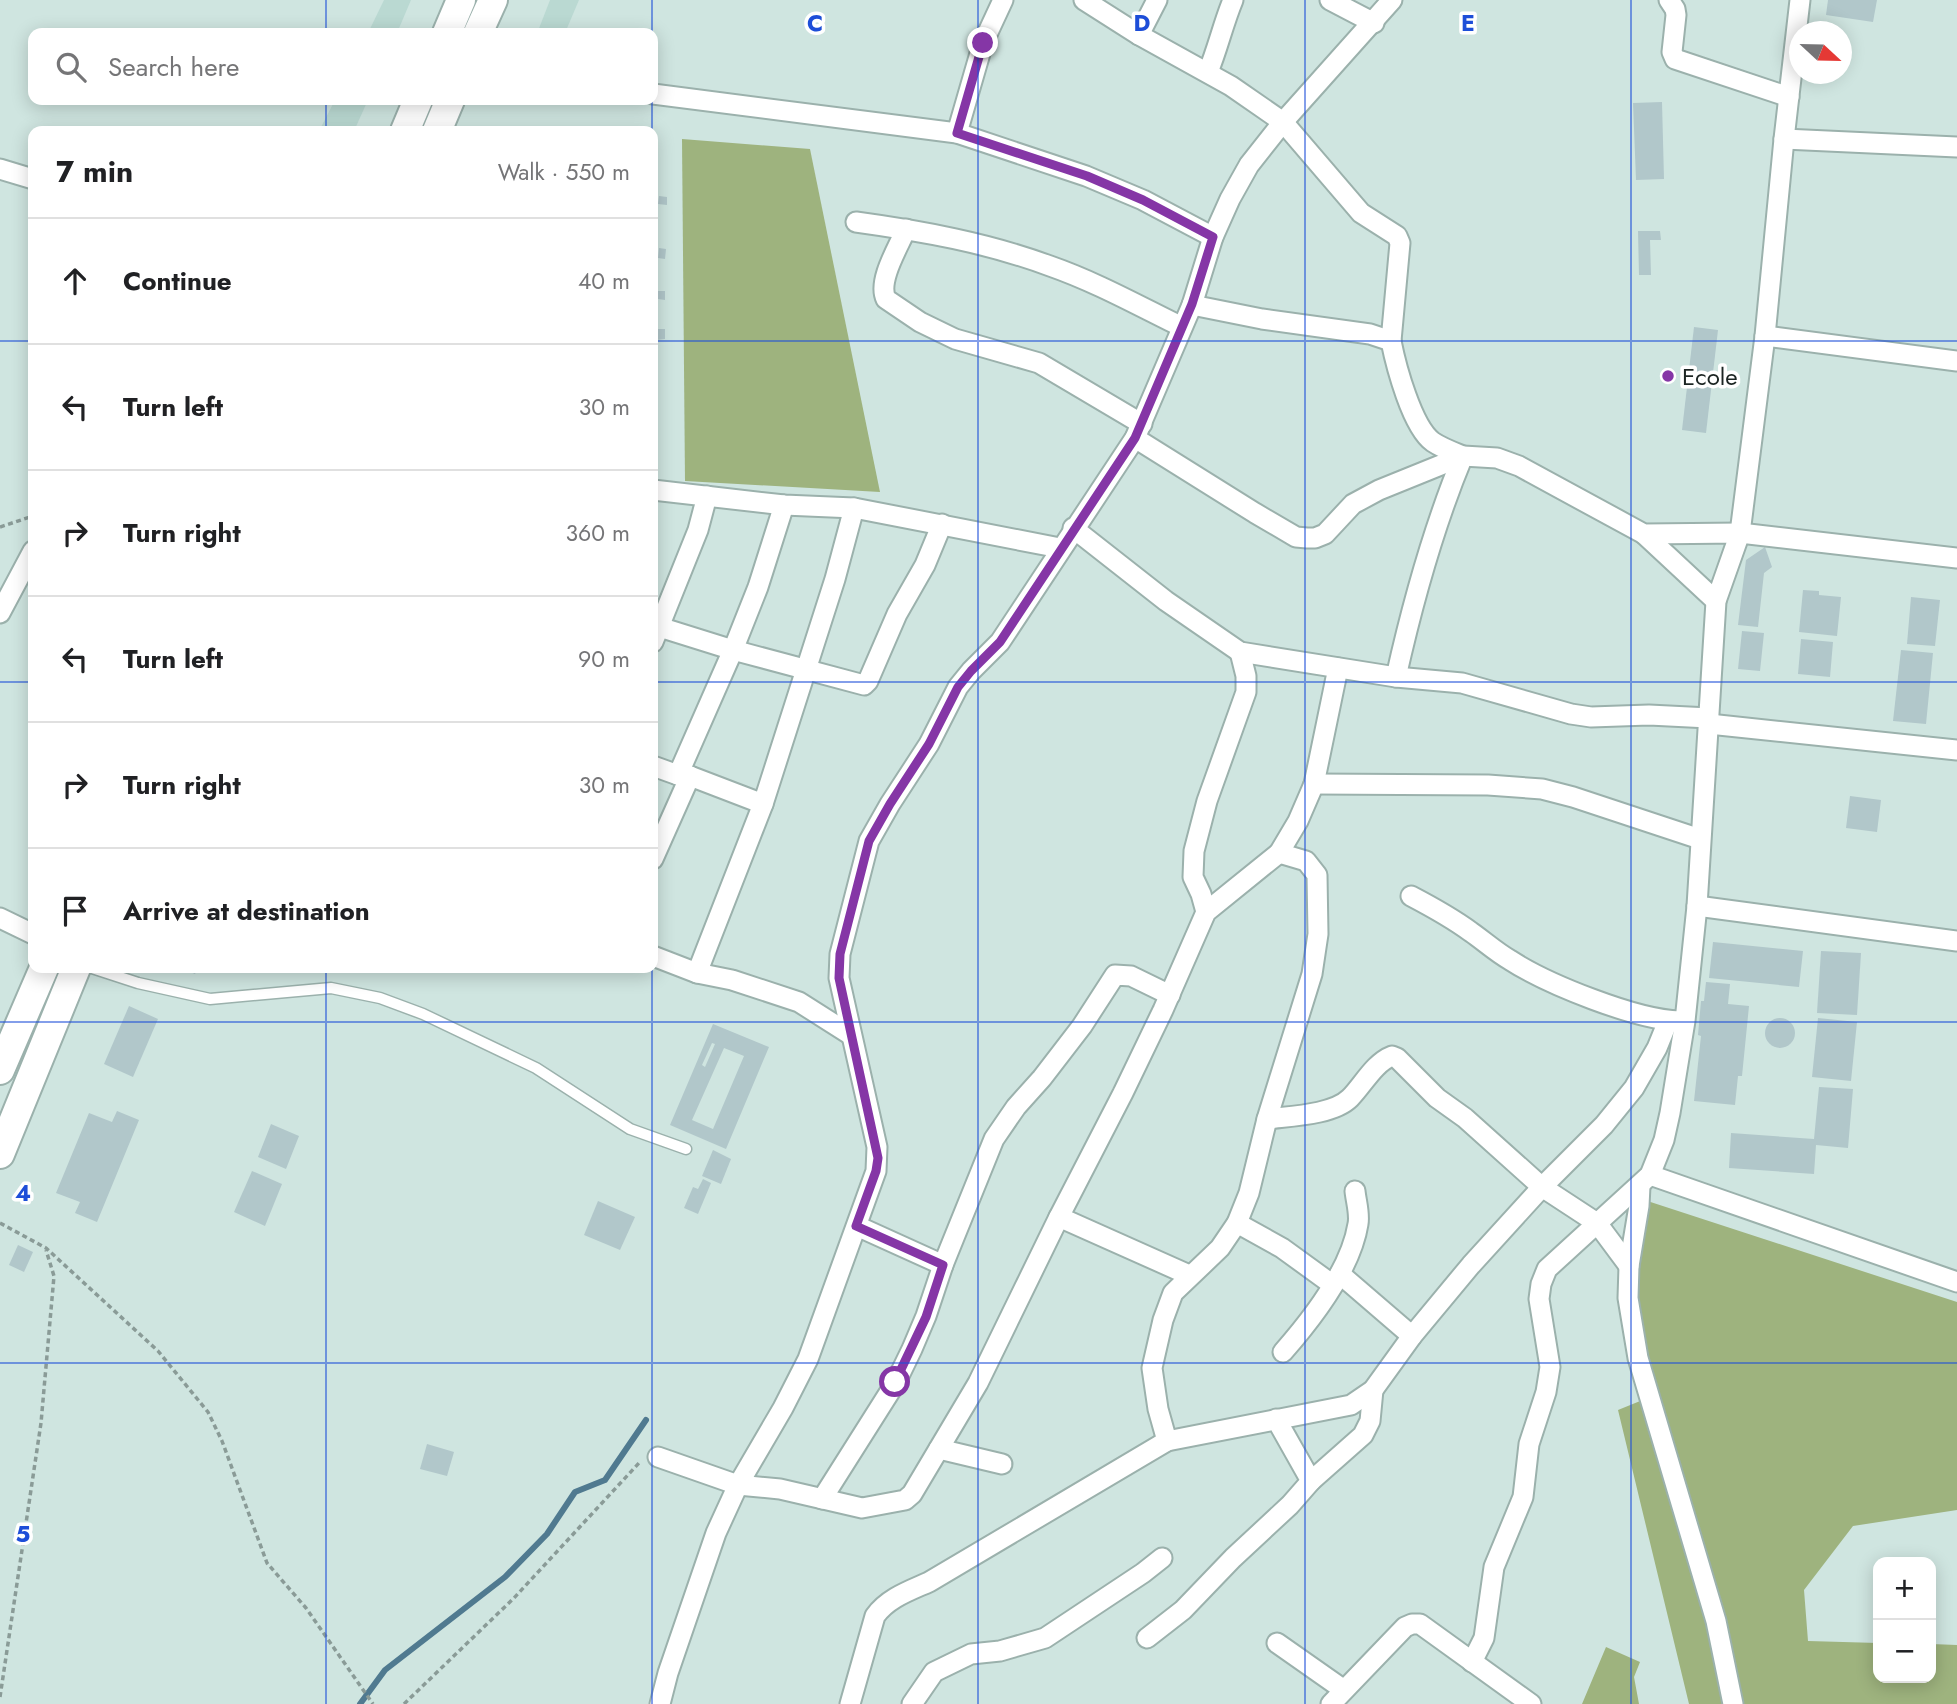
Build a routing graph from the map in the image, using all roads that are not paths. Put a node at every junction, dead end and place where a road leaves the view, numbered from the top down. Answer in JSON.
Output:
{"nodes":[{"id":1,"x":461,"y":0,"type":"edge"},
{"id":2,"x":493,"y":0,"type":"edge"},
{"id":3,"x":1003,"y":0,"type":"edge"},
{"id":4,"x":1084,"y":0,"type":"edge"},
{"id":5,"x":1157,"y":0,"type":"edge"},
{"id":6,"x":1233,"y":0,"type":"edge"},
{"id":7,"x":1330,"y":0,"type":"edge"},
{"id":8,"x":1392,"y":0,"type":"edge"},
{"id":9,"x":1669,"y":0,"type":"edge"},
{"id":10,"x":1800,"y":0,"type":"edge"},
{"id":11,"x":1374,"y":23,"type":"junction"},
{"id":12,"x":449,"y":28,"type":"edge"},
{"id":13,"x":480,"y":28,"type":"edge"},
{"id":14,"x":1139,"y":35,"type":"junction"},
{"id":15,"x":1208,"y":72,"type":"junction"},
{"id":16,"x":658,"y":95,"type":"edge"},
{"id":17,"x":1789,"y":97,"type":"junction"},
{"id":18,"x":416,"y":105,"type":"edge"},
{"id":19,"x":448,"y":105,"type":"edge"},
{"id":20,"x":1283,"y":122,"type":"junction"},
{"id":21,"x":407,"y":126,"type":"edge"},
{"id":22,"x":438,"y":126,"type":"edge"},
{"id":23,"x":957,"y":133,"type":"junction"},
{"id":24,"x":1784,"y":139,"type":"junction"},
{"id":25,"x":1957,"y":147,"type":"edge"},
{"id":26,"x":0,"y":169,"type":"edge"},
{"id":27,"x":28,"y":177,"type":"edge"},
{"id":28,"x":856,"y":222,"type":"dead end"},
{"id":29,"x":906,"y":229,"type":"junction"},
{"id":30,"x":1213,"y":237,"type":"junction"},
{"id":31,"x":1192,"y":304,"type":"junction"},
{"id":32,"x":1182,"y":327,"type":"junction"},
{"id":33,"x":1765,"y":336,"type":"junction"},
{"id":34,"x":1391,"y":341,"type":"junction"},
{"id":35,"x":1957,"y":361,"type":"edge"},
{"id":36,"x":1138,"y":431,"type":"junction"},
{"id":37,"x":1463,"y":456,"type":"junction"},
{"id":38,"x":658,"y":491,"type":"edge"},
{"id":39,"x":707,"y":496,"type":"junction"},
{"id":40,"x":785,"y":505,"type":"junction"},
{"id":41,"x":854,"y":508,"type":"junction"},
{"id":42,"x":942,"y":524,"type":"junction"},
{"id":43,"x":1073,"y":528,"type":"junction"},
{"id":44,"x":1740,"y":533,"type":"junction"},
{"id":45,"x":1644,"y":534,"type":"junction"},
{"id":46,"x":1060,"y":548,"type":"junction"},
{"id":47,"x":1957,"y":558,"type":"edge"},
{"id":48,"x":28,"y":560,"type":"edge"},
{"id":49,"x":1716,"y":601,"type":"junction"},
{"id":50,"x":0,"y":613,"type":"edge"},
{"id":51,"x":658,"y":625,"type":"edge"},
{"id":52,"x":658,"y":633,"type":"edge"},
{"id":53,"x":733,"y":650,"type":"junction"},
{"id":54,"x":1240,"y":652,"type":"junction"},
{"id":55,"x":1339,"y":668,"type":"junction"},
{"id":56,"x":806,"y":670,"type":"junction"},
{"id":57,"x":1396,"y":677,"type":"junction"},
{"id":58,"x":1709,"y":721,"type":"junction"},
{"id":59,"x":1957,"y":750,"type":"edge"},
{"id":60,"x":658,"y":768,"type":"edge"},
{"id":61,"x":684,"y":776,"type":"junction"},
{"id":62,"x":1314,"y":784,"type":"junction"},
{"id":63,"x":763,"y":804,"type":"junction"},
{"id":64,"x":1700,"y":839,"type":"junction"},
{"id":65,"x":658,"y":846,"type":"edge"},
{"id":66,"x":1279,"y":853,"type":"junction"},
{"id":67,"x":1411,"y":896,"type":"dead end"},
{"id":68,"x":1697,"y":906,"type":"junction"},
{"id":69,"x":1206,"y":912,"type":"junction"},
{"id":70,"x":0,"y":918,"type":"edge"},
{"id":71,"x":28,"y":932,"type":"edge"},
{"id":72,"x":1957,"y":941,"type":"edge"},
{"id":73,"x":658,"y":958,"type":"edge"},
{"id":74,"x":42,"y":973,"type":"edge"},
{"id":75,"x":74,"y":973,"type":"edge"},
{"id":76,"x":107,"y":973,"type":"edge"},
{"id":77,"x":697,"y":973,"type":"junction"},
{"id":78,"x":1170,"y":995,"type":"junction"},
{"id":79,"x":1677,"y":1021,"type":"junction"},
{"id":80,"x":851,"y":1035,"type":"junction"},
{"id":81,"x":0,"y":1070,"type":"edge"},
{"id":82,"x":1267,"y":1119,"type":"junction"},
{"id":83,"x":686,"y":1149,"type":"dead end"},
{"id":84,"x":0,"y":1154,"type":"edge"},
{"id":85,"x":1645,"y":1180,"type":"junction"},
{"id":86,"x":1542,"y":1187,"type":"junction"},
{"id":87,"x":1354,"y":1191,"type":"dead end"},
{"id":88,"x":1059,"y":1217,"type":"junction"},
{"id":89,"x":1237,"y":1223,"type":"junction"},
{"id":90,"x":1597,"y":1223,"type":"junction"},
{"id":91,"x":856,"y":1226,"type":"junction"},
{"id":92,"x":943,"y":1265,"type":"junction"},
{"id":93,"x":1629,"y":1266,"type":"junction"},
{"id":94,"x":1189,"y":1275,"type":"junction"},
{"id":95,"x":1336,"y":1280,"type":"junction"},
{"id":96,"x":1957,"y":1282,"type":"edge"},
{"id":97,"x":1412,"y":1336,"type":"junction"},
{"id":98,"x":1283,"y":1352,"type":"dead end"},
{"id":99,"x":1373,"y":1390,"type":"junction"},
{"id":100,"x":1276,"y":1419,"type":"junction"},
{"id":101,"x":1167,"y":1441,"type":"junction"},
{"id":102,"x":939,"y":1449,"type":"junction"},
{"id":103,"x":658,"y":1457,"type":"road end"},
{"id":104,"x":1002,"y":1464,"type":"dead end"},
{"id":105,"x":1311,"y":1481,"type":"junction"},
{"id":106,"x":737,"y":1485,"type":"junction"},
{"id":107,"x":822,"y":1499,"type":"junction"},
{"id":108,"x":1162,"y":1558,"type":"dead end"},
{"id":109,"x":1147,"y":1638,"type":"dead end"},
{"id":110,"x":1277,"y":1643,"type":"dead end"},
{"id":111,"x":1472,"y":1662,"type":"junction"},
{"id":112,"x":1338,"y":1697,"type":"edge"},
{"id":113,"x":660,"y":1704,"type":"edge"},
{"id":114,"x":850,"y":1704,"type":"edge"},
{"id":115,"x":912,"y":1704,"type":"edge"},
{"id":116,"x":1531,"y":1704,"type":"edge"},
{"id":117,"x":1733,"y":1704,"type":"edge"}],
"edges":[{"from":1,"to":12,"type":"street"},
{"from":2,"to":13,"type":"street"},
{"from":3,"to":23,"type":"street"},
{"from":4,"to":14,"type":"street"},
{"from":5,"to":14,"type":"street"},
{"from":6,"to":15,"type":"street"},
{"from":7,"to":11,"type":"street"},
{"from":8,"to":11,"type":"street"},
{"from":9,"to":17,"type":"street"},
{"from":10,"to":17,"type":"street"},
{"from":11,"to":20,"type":"street"},
{"from":14,"to":15,"type":"street"},
{"from":15,"to":20,"type":"street"},
{"from":16,"to":23,"type":"street"},
{"from":17,"to":24,"type":"street"},
{"from":18,"to":21,"type":"street"},
{"from":19,"to":22,"type":"street"},
{"from":20,"to":30,"type":"street"},
{"from":20,"to":34,"type":"street"},
{"from":23,"to":30,"type":"street"},
{"from":24,"to":25,"type":"street"},
{"from":24,"to":33,"type":"street"},
{"from":26,"to":27,"type":"street"},
{"from":28,"to":29,"type":"street"},
{"from":29,"to":32,"type":"street"},
{"from":29,"to":36,"type":"street"},
{"from":30,"to":31,"type":"street"},
{"from":31,"to":32,"type":"street"},
{"from":31,"to":34,"type":"street"},
{"from":32,"to":36,"type":"street"},
{"from":33,"to":35,"type":"street"},
{"from":33,"to":44,"type":"street"},
{"from":34,"to":37,"type":"street"},
{"from":36,"to":37,"type":"street"},
{"from":36,"to":43,"type":"street"},
{"from":37,"to":45,"type":"street"},
{"from":37,"to":57,"type":"street"},
{"from":38,"to":39,"type":"street"},
{"from":39,"to":40,"type":"street"},
{"from":39,"to":51,"type":"street"},
{"from":40,"to":41,"type":"street"},
{"from":40,"to":53,"type":"street"},
{"from":41,"to":42,"type":"street"},
{"from":41,"to":56,"type":"street"},
{"from":42,"to":46,"type":"street"},
{"from":42,"to":56,"type":"street"},
{"from":43,"to":46,"type":"street"},
{"from":43,"to":54,"type":"street"},
{"from":44,"to":45,"type":"street"},
{"from":44,"to":47,"type":"street"},
{"from":44,"to":49,"type":"street"},
{"from":45,"to":49,"type":"street"},
{"from":46,"to":80,"type":"street"},
{"from":48,"to":50,"type":"street"},
{"from":49,"to":58,"type":"street"},
{"from":52,"to":53,"type":"street"},
{"from":53,"to":56,"type":"street"},
{"from":53,"to":61,"type":"street"},
{"from":54,"to":55,"type":"street"},
{"from":54,"to":69,"type":"street"},
{"from":55,"to":57,"type":"street"},
{"from":55,"to":62,"type":"street"},
{"from":56,"to":63,"type":"street"},
{"from":57,"to":58,"type":"street"},
{"from":58,"to":59,"type":"street"},
{"from":58,"to":64,"type":"street"},
{"from":60,"to":61,"type":"street"},
{"from":61,"to":63,"type":"street"},
{"from":61,"to":65,"type":"street"},
{"from":62,"to":64,"type":"street"},
{"from":62,"to":66,"type":"street"},
{"from":63,"to":77,"type":"street"},
{"from":64,"to":68,"type":"street"},
{"from":66,"to":69,"type":"street"},
{"from":66,"to":82,"type":"street"},
{"from":67,"to":79,"type":"street"},
{"from":68,"to":72,"type":"street"},
{"from":68,"to":79,"type":"street"},
{"from":69,"to":78,"type":"street"},
{"from":70,"to":71,"type":"street"},
{"from":73,"to":77,"type":"street"},
{"from":74,"to":81,"type":"street"},
{"from":75,"to":84,"type":"street"},
{"from":76,"to":83,"type":"lane"},
{"from":77,"to":80,"type":"street"},
{"from":78,"to":88,"type":"street"},
{"from":78,"to":92,"type":"street"},
{"from":79,"to":85,"type":"street"},
{"from":79,"to":86,"type":"street"},
{"from":80,"to":91,"type":"street"},
{"from":82,"to":86,"type":"street"},
{"from":82,"to":89,"type":"street"},
{"from":85,"to":90,"type":"street"},
{"from":85,"to":93,"type":"street"},
{"from":85,"to":96,"type":"street"},
{"from":86,"to":90,"type":"street"},
{"from":86,"to":97,"type":"street"},
{"from":87,"to":95,"type":"street"},
{"from":88,"to":94,"type":"street"},
{"from":88,"to":102,"type":"street"},
{"from":89,"to":94,"type":"street"},
{"from":89,"to":95,"type":"street"},
{"from":90,"to":93,"type":"street"},
{"from":90,"to":111,"type":"street"},
{"from":91,"to":92,"type":"street"},
{"from":91,"to":106,"type":"street"},
{"from":92,"to":107,"type":"street"},
{"from":93,"to":117,"type":"street"},
{"from":94,"to":101,"type":"street"},
{"from":95,"to":97,"type":"street"},
{"from":95,"to":98,"type":"street"},
{"from":97,"to":99,"type":"street"},
{"from":99,"to":100,"type":"street"},
{"from":99,"to":105,"type":"street"},
{"from":100,"to":101,"type":"street"},
{"from":100,"to":105,"type":"street"},
{"from":101,"to":114,"type":"street"},
{"from":102,"to":104,"type":"street"},
{"from":102,"to":107,"type":"street"},
{"from":103,"to":106,"type":"street"},
{"from":105,"to":109,"type":"street"},
{"from":106,"to":107,"type":"street"},
{"from":106,"to":113,"type":"street"},
{"from":108,"to":115,"type":"street"},
{"from":110,"to":112,"type":"street"},
{"from":111,"to":112,"type":"street"},
{"from":111,"to":116,"type":"street"}]}
